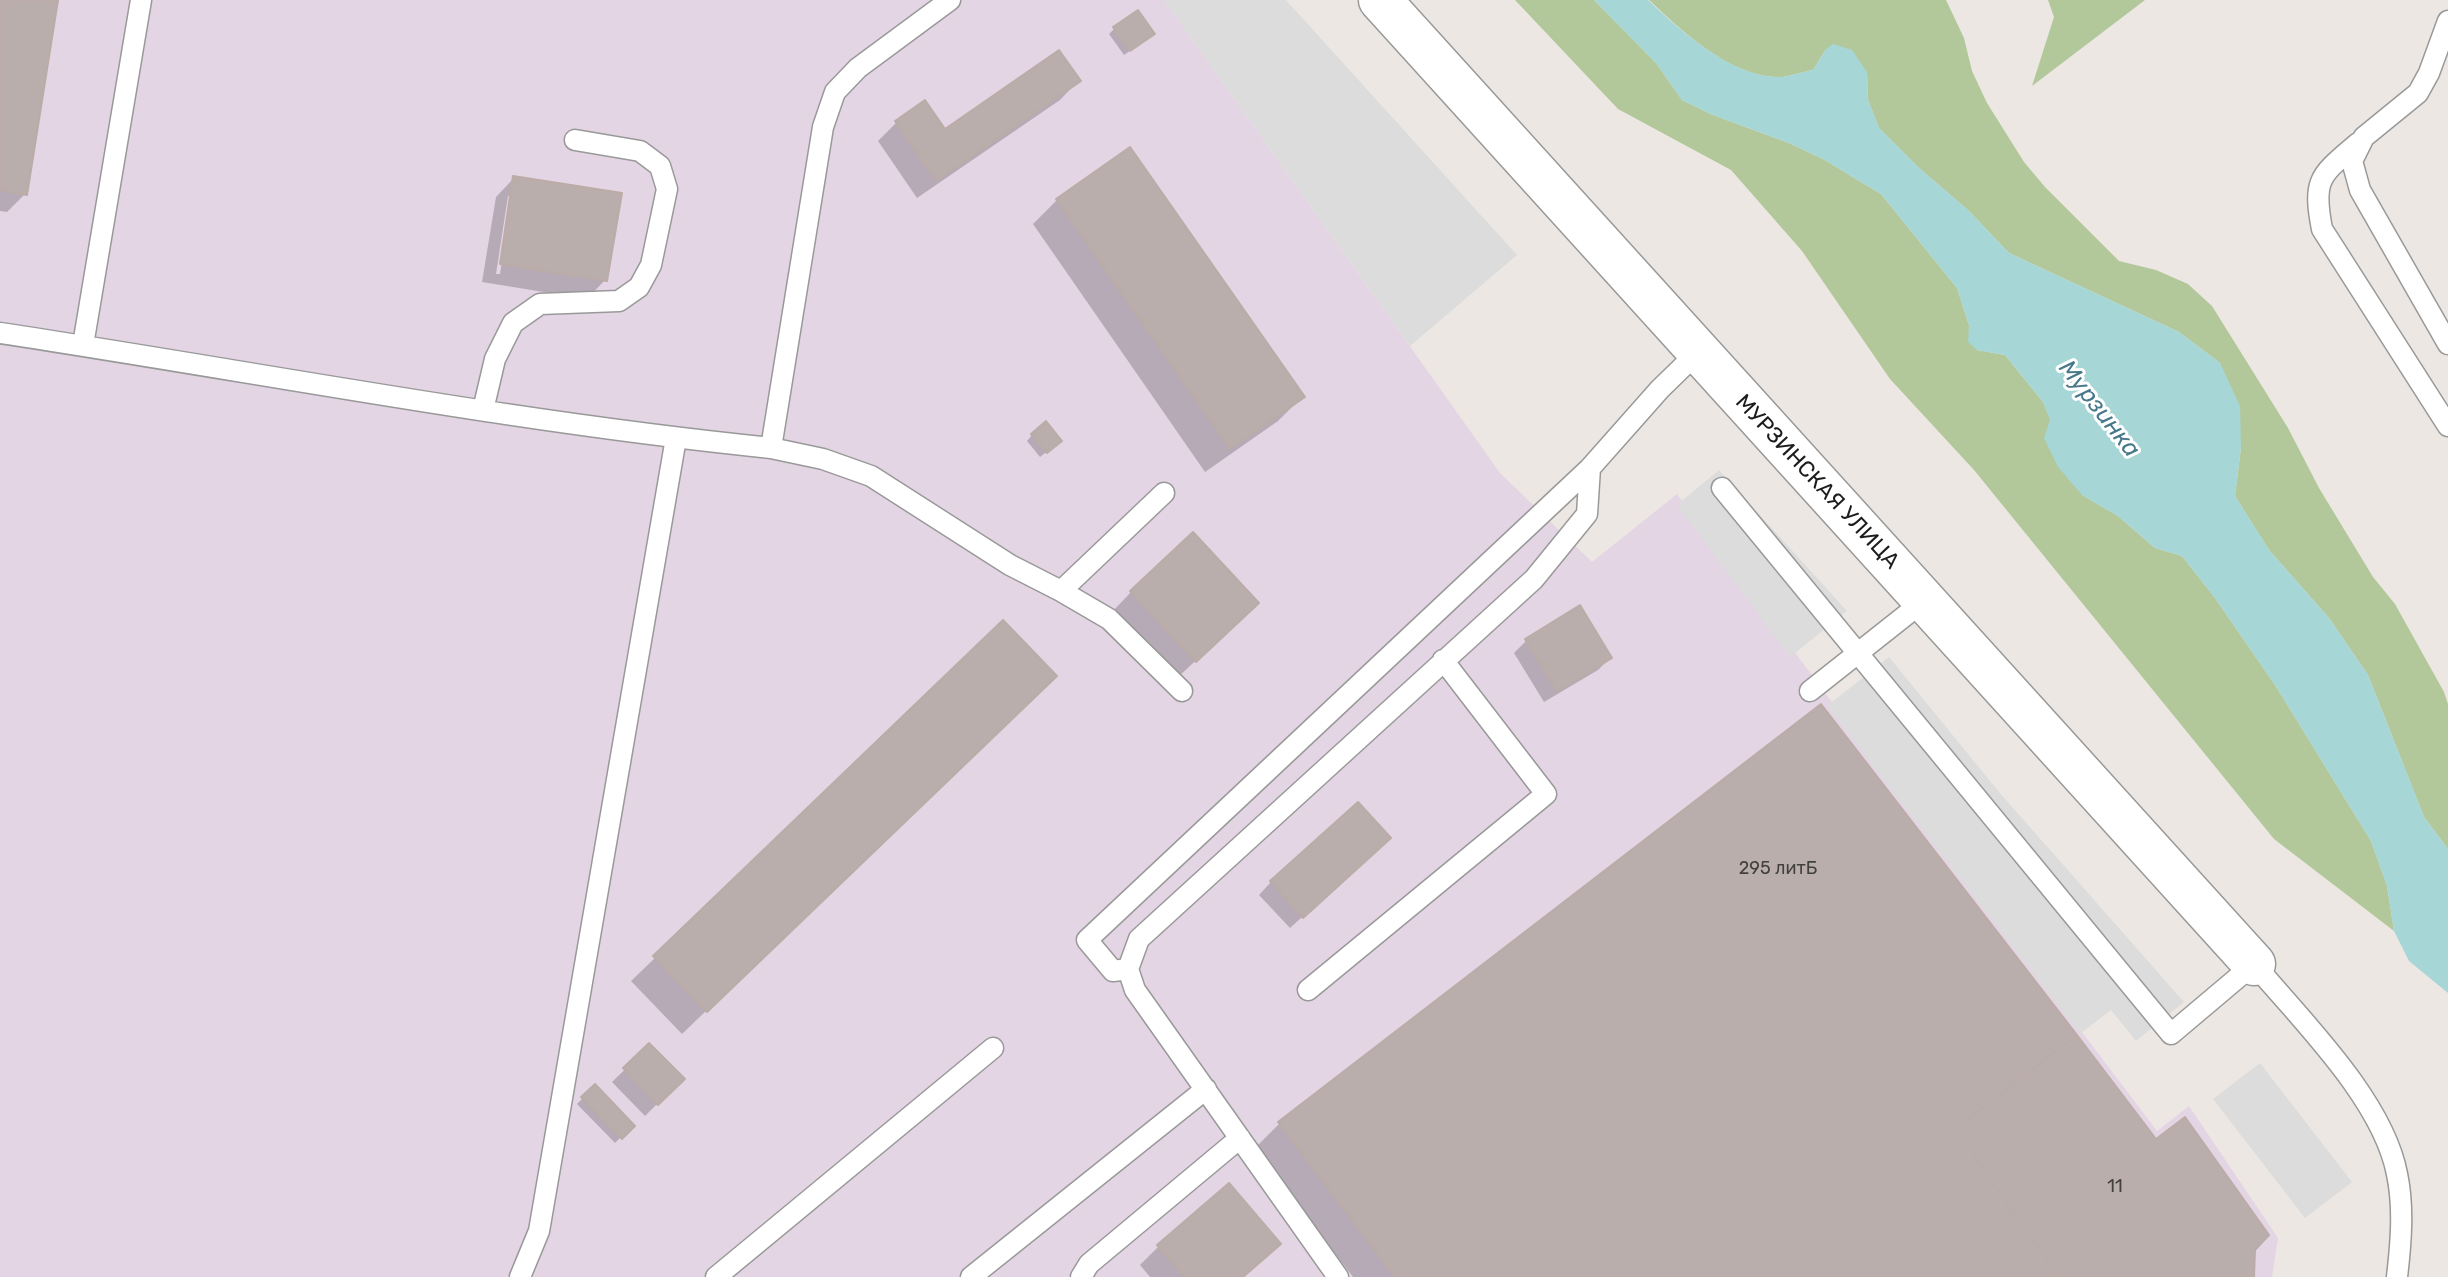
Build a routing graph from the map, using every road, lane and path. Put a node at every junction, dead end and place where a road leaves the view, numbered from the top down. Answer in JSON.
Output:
{"nodes":[{"id":1,"x":141,"y":0,"type":"edge"},
{"id":2,"x":950,"y":0,"type":"edge"},
{"id":3,"x":1380,"y":0,"type":"edge"},
{"id":4,"x":2448,"y":21,"type":"edge"},
{"id":5,"x":2364,"y":137,"type":"junction"},
{"id":6,"x":575,"y":140,"type":"dead end"},
{"id":7,"x":0,"y":333,"type":"edge"},
{"id":8,"x":2448,"y":344,"type":"edge"},
{"id":9,"x":83,"y":345,"type":"junction"},
{"id":10,"x":1698,"y":352,"type":"junction"},
{"id":11,"x":483,"y":410,"type":"junction"},
{"id":12,"x":2448,"y":426,"type":"edge"},
{"id":13,"x":676,"y":438,"type":"junction"},
{"id":14,"x":771,"y":448,"type":"junction"},
{"id":15,"x":1590,"y":468,"type":"junction"},
{"id":16,"x":1722,"y":488,"type":"dead end"},
{"id":17,"x":1164,"y":493,"type":"dead end"},
{"id":18,"x":1061,"y":591,"type":"junction"},
{"id":19,"x":1925,"y":600,"type":"junction"},
{"id":20,"x":1858,"y":654,"type":"junction"},
{"id":21,"x":1443,"y":660,"type":"junction"},
{"id":22,"x":1182,"y":691,"type":"dead end"},
{"id":23,"x":1810,"y":691,"type":"dead end"},
{"id":24,"x":2254,"y":964,"type":"junction"},
{"id":25,"x":1128,"y":969,"type":"junction"},
{"id":26,"x":1308,"y":990,"type":"dead end"},
{"id":27,"x":993,"y":1048,"type":"dead end"},
{"id":28,"x":1206,"y":1089,"type":"junction"},
{"id":29,"x":1240,"y":1138,"type":"junction"},
{"id":30,"x":520,"y":1277,"type":"edge"},
{"id":31,"x":716,"y":1277,"type":"edge"},
{"id":32,"x":971,"y":1277,"type":"edge"},
{"id":33,"x":1081,"y":1277,"type":"edge"},
{"id":34,"x":1338,"y":1277,"type":"edge"},
{"id":35,"x":2397,"y":1277,"type":"edge"}],
"edges":[{"from":1,"to":9,"type":"lane"},
{"from":2,"to":14,"type":"lane"},
{"from":3,"to":10,"type":"street","name":"МУРЗИНСКАЯ УЛИЦА"},
{"from":4,"to":5,"type":"lane"},
{"from":5,"to":8,"type":"lane"},
{"from":5,"to":12,"type":"lane"},
{"from":6,"to":11,"type":"lane"},
{"from":7,"to":9,"type":"lane"},
{"from":9,"to":11,"type":"lane"},
{"from":10,"to":15,"type":"lane"},
{"from":10,"to":19,"type":"street","name":"МУРЗИНСКАЯ УЛИЦА"},
{"from":11,"to":13,"type":"lane"},
{"from":13,"to":14,"type":"lane"},
{"from":13,"to":30,"type":"lane"},
{"from":14,"to":18,"type":"lane"},
{"from":15,"to":21,"type":"lane"},
{"from":15,"to":25,"type":"lane"},
{"from":16,"to":20,"type":"lane"},
{"from":17,"to":18,"type":"lane"},
{"from":18,"to":22,"type":"lane"},
{"from":19,"to":20,"type":"lane"},
{"from":19,"to":24,"type":"street","name":"МУРЗИНСКАЯ УЛИЦА"},
{"from":20,"to":23,"type":"lane"},
{"from":20,"to":24,"type":"lane"},
{"from":21,"to":25,"type":"lane"},
{"from":21,"to":26,"type":"lane"},
{"from":24,"to":35,"type":"lane"},
{"from":25,"to":28,"type":"lane"},
{"from":27,"to":31,"type":"lane"},
{"from":28,"to":29,"type":"lane"},
{"from":28,"to":32,"type":"lane"},
{"from":29,"to":33,"type":"lane"},
{"from":29,"to":34,"type":"lane"}]}
